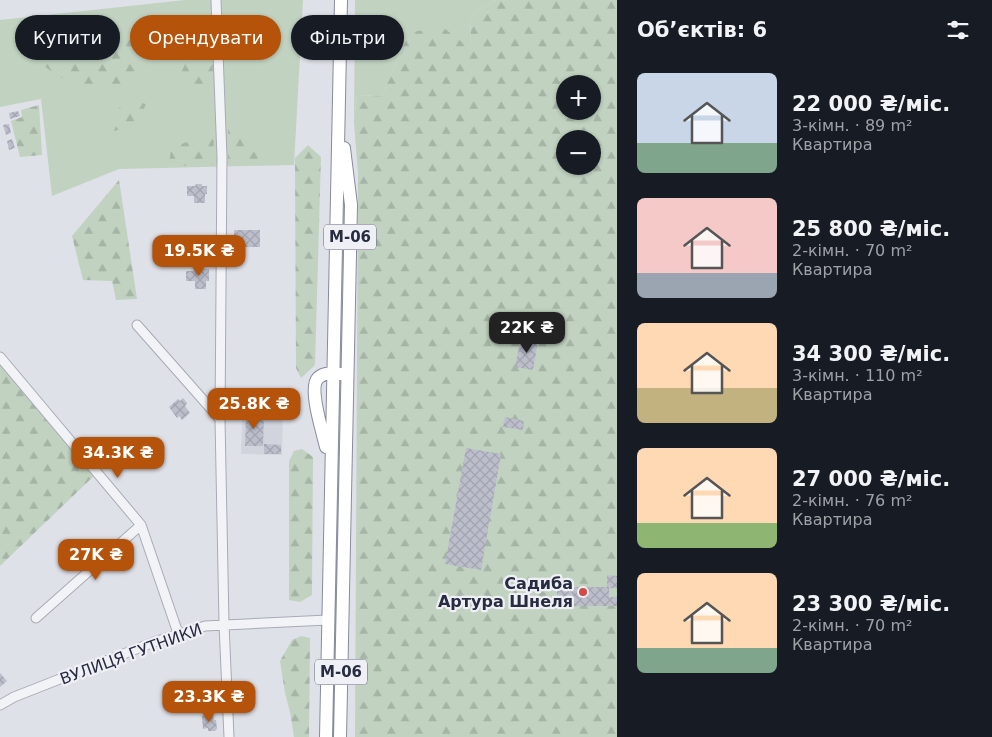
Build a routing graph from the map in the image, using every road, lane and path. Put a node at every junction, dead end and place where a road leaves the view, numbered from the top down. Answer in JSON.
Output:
{"nodes":[{"id":1,"x":216,"y":0,"type":"edge"},
{"id":2,"x":342,"y":0,"type":"edge"},
{"id":3,"x":338,"y":101,"type":"junction"},
{"id":4,"x":137,"y":325,"type":"dead end"},
{"id":5,"x":0,"y":357,"type":"edge"},
{"id":6,"x":333,"y":373,"type":"junction"},
{"id":7,"x":348,"y":374,"type":"junction"},
{"id":8,"x":220,"y":419,"type":"junction"},
{"id":9,"x":331,"y":465,"type":"junction"},
{"id":10,"x":141,"y":525,"type":"junction"},
{"id":11,"x":36,"y":618,"type":"dead end"},
{"id":12,"x":328,"y":620,"type":"junction"},
{"id":13,"x":224,"y":624,"type":"junction"},
{"id":14,"x":178,"y":633,"type":"junction"},
{"id":15,"x":0,"y":705,"type":"edge"},
{"id":16,"x":229,"y":737,"type":"edge"},
{"id":17,"x":326,"y":737,"type":"edge"},
{"id":18,"x":340,"y":737,"type":"edge"}],
"edges":[{"from":1,"to":8,"type":"street"},
{"from":2,"to":3,"type":"highway","number":"М-06"},
{"from":3,"to":6,"type":"highway","number":"М-06"},
{"from":3,"to":7,"type":"highway","number":"М-06"},
{"from":4,"to":8,"type":"street"},
{"from":5,"to":10,"type":"street"},
{"from":6,"to":7,"type":"highway"},
{"from":6,"to":9,"type":"highway","number":"М-06"},
{"from":6,"to":9,"type":"highway"},
{"from":7,"to":18,"type":"highway","number":"М-06"},
{"from":8,"to":13,"type":"street"},
{"from":9,"to":12,"type":"highway","number":"М-06"},
{"from":10,"to":11,"type":"street"},
{"from":10,"to":14,"type":"street"},
{"from":12,"to":13,"type":"street","name":"ВУЛИЦЯ ГУТНИКИ"},
{"from":12,"to":17,"type":"highway","number":"М-06"},
{"from":13,"to":14,"type":"street","name":"ВУЛИЦЯ ГУТНИКИ"},
{"from":13,"to":16,"type":"street"},
{"from":14,"to":15,"type":"street","name":"ВУЛИЦЯ ГУТНИКИ"}]}
